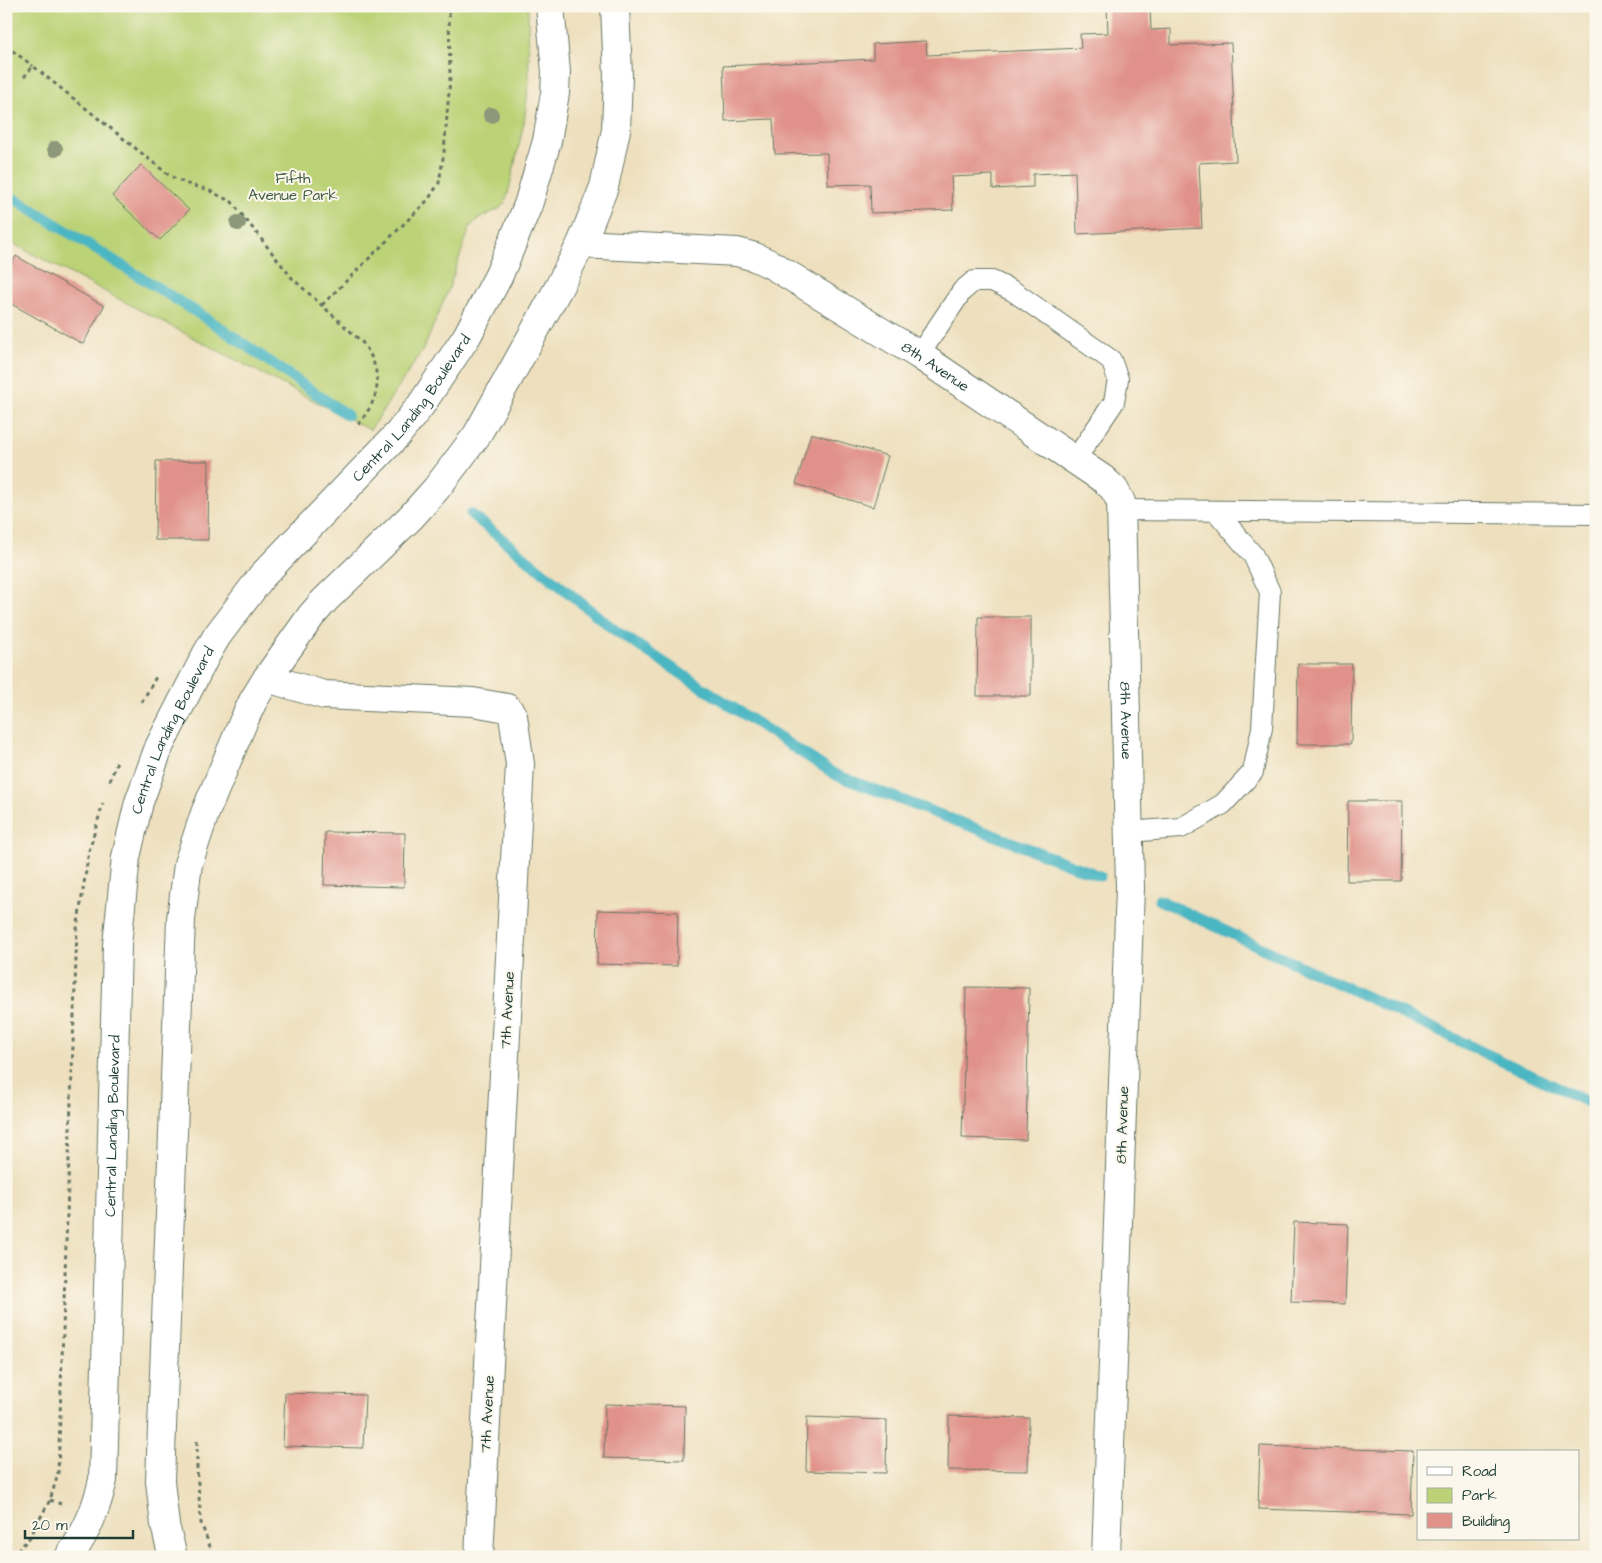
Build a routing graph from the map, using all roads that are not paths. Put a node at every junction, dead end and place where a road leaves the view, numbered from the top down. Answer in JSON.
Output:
{"nodes":[{"id":1,"x":550,"y":6,"type":"edge"},
{"id":2,"x":615,"y":6,"type":"edge"},
{"id":3,"x":580,"y":244,"type":"junction"},
{"id":4,"x":919,"y":355,"type":"junction"},
{"id":5,"x":1076,"y":460,"type":"junction"},
{"id":6,"x":1120,"y":510,"type":"junction"},
{"id":7,"x":1216,"y":511,"type":"junction"},
{"id":8,"x":1596,"y":514,"type":"edge"},
{"id":9,"x":267,"y":678,"type":"junction"},
{"id":10,"x":1128,"y":832,"type":"junction"},
{"id":11,"x":69,"y":1557,"type":"edge"},
{"id":12,"x":173,"y":1557,"type":"edge"},
{"id":13,"x":479,"y":1557,"type":"edge"},
{"id":14,"x":1106,"y":1557,"type":"edge"}],
"edges":[{"from":1,"to":11,"type":"street","name":"Central Landing Boulevard"},
{"from":2,"to":3,"type":"street"},
{"from":3,"to":4,"type":"street","name":"8th Avenue"},
{"from":3,"to":9,"type":"street"},
{"from":4,"to":5,"type":"street","name":"8th Avenue"},
{"from":4,"to":5,"type":"lane"},
{"from":5,"to":6,"type":"street","name":"8th Avenue"},
{"from":6,"to":7,"type":"lane"},
{"from":6,"to":10,"type":"street","name":"8th Avenue"},
{"from":7,"to":8,"type":"lane"},
{"from":7,"to":10,"type":"lane"},
{"from":9,"to":12,"type":"street"},
{"from":9,"to":13,"type":"street","name":"7th Avenue"},
{"from":10,"to":14,"type":"street","name":"8th Avenue"}]}
